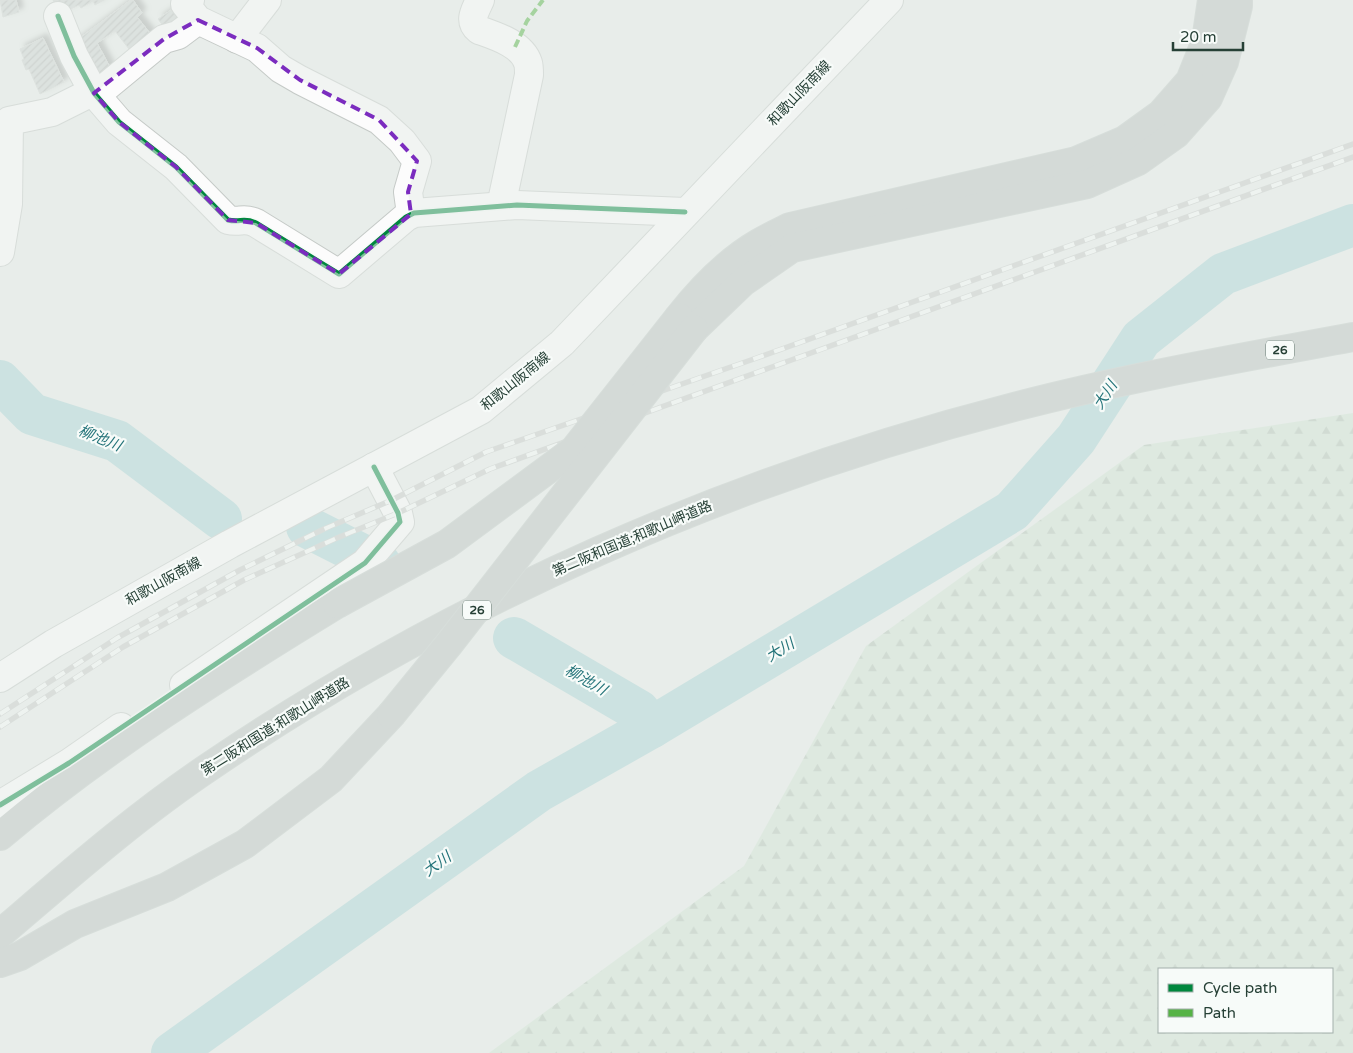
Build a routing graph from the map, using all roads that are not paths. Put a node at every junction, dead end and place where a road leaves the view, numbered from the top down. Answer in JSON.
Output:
{"nodes":[{"id":1,"x":267,"y":0,"type":"edge"},
{"id":2,"x":480,"y":0,"type":"edge"},
{"id":3,"x":889,"y":0,"type":"edge"},
{"id":4,"x":1212,"y":0,"type":"edge"},
{"id":5,"x":1238,"y":0,"type":"edge"},
{"id":6,"x":194,"y":10,"type":"edge"},
{"id":7,"x":58,"y":16,"type":"dead end"},
{"id":8,"x":237,"y":39,"type":"junction"},
{"id":9,"x":94,"y":93,"type":"junction"},
{"id":10,"x":501,"y":206,"type":"junction"},
{"id":11,"x":685,"y":212,"type":"junction"},
{"id":12,"x":412,"y":214,"type":"junction"},
{"id":13,"x":0,"y":252,"type":"edge"},
{"id":14,"x":686,"y":323,"type":"junction"},
{"id":15,"x":1353,"y":337,"type":"edge"},
{"id":16,"x":374,"y":467,"type":"junction"},
{"id":17,"x":0,"y":678,"type":"edge"},
{"id":18,"x":0,"y":805,"type":"edge"},
{"id":19,"x":0,"y":836,"type":"edge"},
{"id":20,"x":0,"y":934,"type":"edge"},
{"id":21,"x":0,"y":963,"type":"edge"}],
"edges":[{"from":1,"to":8,"type":"street"},
{"from":2,"to":10,"type":"street"},
{"from":3,"to":11,"type":"street","name":"和歌山阪南線"},
{"from":4,"to":14,"type":"highway"},
{"from":5,"to":14,"type":"highway"},
{"from":6,"to":8,"type":"street"},
{"from":6,"to":9,"type":"street"},
{"from":7,"to":9,"type":"street"},
{"from":8,"to":12,"type":"street"},
{"from":9,"to":12,"type":"street"},
{"from":9,"to":13,"type":"street"},
{"from":10,"to":11,"type":"street"},
{"from":10,"to":12,"type":"street"},
{"from":11,"to":16,"type":"street","name":"和歌山阪南線"},
{"from":14,"to":19,"type":"highway","bridge":true},
{"from":14,"to":21,"type":"highway","bridge":true},
{"from":15,"to":20,"type":"highway","name":"第二阪和国道;和歌山岬道路","number":"26"},
{"from":16,"to":17,"type":"street","name":"和歌山阪南線"},
{"from":16,"to":18,"type":"street"}]}
